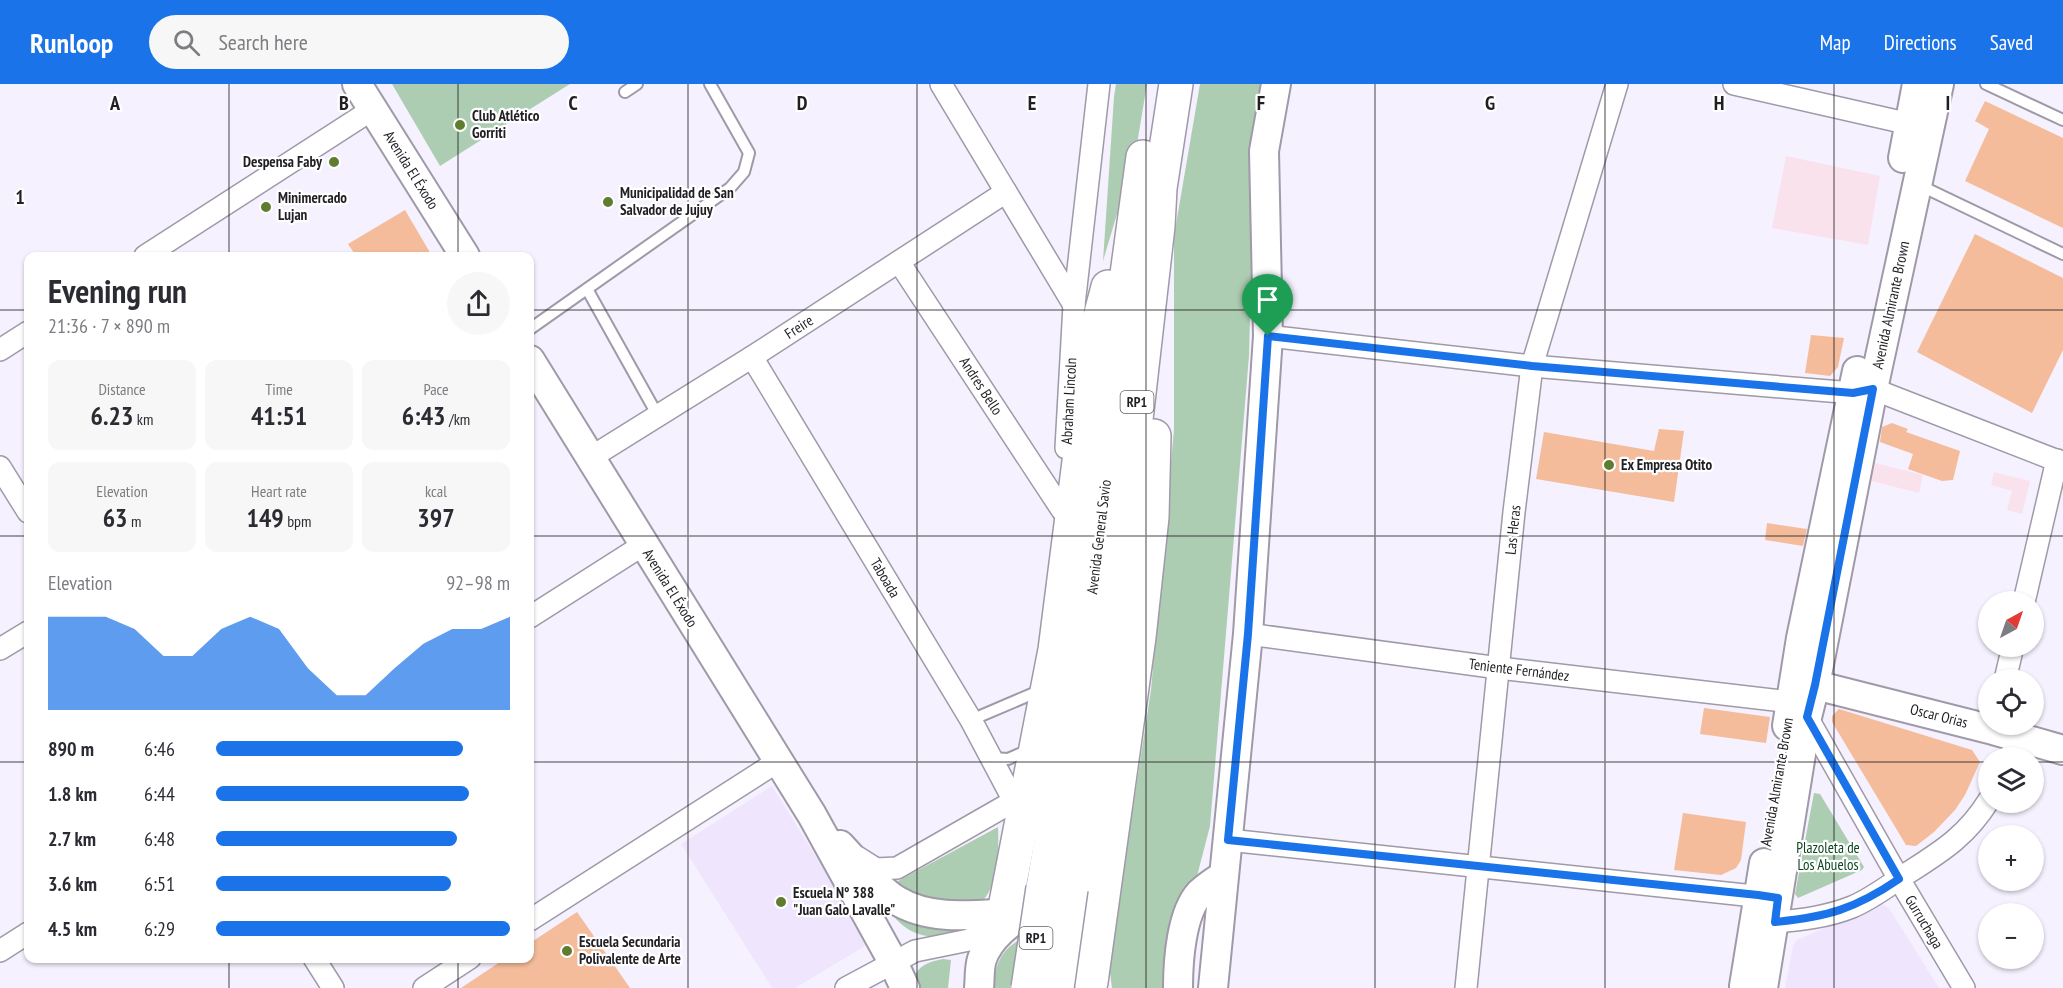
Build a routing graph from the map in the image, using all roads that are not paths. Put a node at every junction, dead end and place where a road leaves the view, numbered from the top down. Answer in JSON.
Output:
{"nodes":[{"id":1,"x":357,"y":84,"type":"edge"},
{"id":2,"x":637,"y":84,"type":"edge"},
{"id":3,"x":710,"y":84,"type":"edge"},
{"id":4,"x":940,"y":84,"type":"edge"},
{"id":5,"x":1156,"y":84,"type":"edge"},
{"id":6,"x":1176,"y":84,"type":"edge"},
{"id":7,"x":1276,"y":84,"type":"edge"},
{"id":8,"x":1617,"y":84,"type":"edge"},
{"id":9,"x":1734,"y":84,"type":"edge"},
{"id":10,"x":1917,"y":84,"type":"edge"},
{"id":11,"x":1939,"y":84,"type":"edge"},
{"id":12,"x":1986,"y":84,"type":"edge"},
{"id":13,"x":1098,"y":85,"type":"edge"},
{"id":14,"x":625,"y":92,"type":"dead end"},
{"id":15,"x":372,"y":110,"type":"junction"},
{"id":16,"x":2063,"y":120,"type":"edge"},
{"id":17,"x":1910,"y":124,"type":"junction"},
{"id":18,"x":1916,"y":184,"type":"junction"},
{"id":19,"x":1006,"y":192,"type":"junction"},
{"id":20,"x":151,"y":252,"type":"edge"},
{"id":21,"x":462,"y":252,"type":"edge"},
{"id":22,"x":2063,"y":254,"type":"edge"},
{"id":23,"x":899,"y":262,"type":"junction"},
{"id":24,"x":1153,"y":262,"type":"junction"},
{"id":25,"x":587,"y":289,"type":"junction"},
{"id":26,"x":1074,"y":306,"type":"junction"},
{"id":27,"x":534,"y":326,"type":"edge"},
{"id":28,"x":24,"y":335,"type":"edge"},
{"id":29,"x":1268,"y":336,"type":"junction"},
{"id":30,"x":0,"y":350,"type":"edge"},
{"id":31,"x":752,"y":357,"type":"junction"},
{"id":32,"x":1532,"y":366,"type":"junction"},
{"id":33,"x":534,"y":367,"type":"edge"},
{"id":34,"x":1863,"y":391,"type":"junction"},
{"id":35,"x":658,"y":416,"type":"junction"},
{"id":36,"x":2061,"y":456,"type":"edge"},
{"id":37,"x":590,"y":458,"type":"junction"},
{"id":38,"x":0,"y":467,"type":"edge"},
{"id":39,"x":24,"y":506,"type":"edge"},
{"id":40,"x":1062,"y":510,"type":"junction"},
{"id":41,"x":643,"y":544,"type":"junction"},
{"id":42,"x":2027,"y":591,"type":"edge"},
{"id":43,"x":534,"y":614,"type":"edge"},
{"id":44,"x":24,"y":634,"type":"edge"},
{"id":45,"x":1248,"y":634,"type":"junction"},
{"id":46,"x":0,"y":649,"type":"edge"},
{"id":47,"x":1498,"y":668,"type":"junction"},
{"id":48,"x":1806,"y":679,"type":"junction"},
{"id":49,"x":1799,"y":710,"type":"junction"},
{"id":50,"x":1058,"y":718,"type":"junction"},
{"id":51,"x":971,"y":720,"type":"junction"},
{"id":52,"x":2004,"y":738,"type":"edge"},
{"id":53,"x":2063,"y":750,"type":"edge"},
{"id":54,"x":991,"y":758,"type":"junction"},
{"id":55,"x":777,"y":762,"type":"junction"},
{"id":56,"x":1020,"y":799,"type":"junction"},
{"id":57,"x":1981,"y":813,"type":"edge"},
{"id":58,"x":812,"y":815,"type":"junction"},
{"id":59,"x":1228,"y":840,"type":"junction"},
{"id":60,"x":839,"y":844,"type":"junction"},
{"id":61,"x":1479,"y":866,"type":"junction"},
{"id":62,"x":1223,"y":876,"type":"junction"},
{"id":63,"x":1899,"y":879,"type":"junction"},
{"id":64,"x":1766,"y":909,"type":"junction"},
{"id":65,"x":534,"y":917,"type":"edge"},
{"id":66,"x":1008,"y":921,"type":"junction"},
{"id":67,"x":24,"y":936,"type":"edge"},
{"id":68,"x":0,"y":951,"type":"edge"},
{"id":69,"x":893,"y":962,"type":"junction"},
{"id":70,"x":317,"y":963,"type":"edge"},
{"id":71,"x":462,"y":963,"type":"edge"},
{"id":72,"x":1092,"y":986,"type":"edge"},
{"id":73,"x":333,"y":988,"type":"edge"},
{"id":74,"x":424,"y":988,"type":"edge"},
{"id":75,"x":846,"y":988,"type":"edge"},
{"id":76,"x":905,"y":988,"type":"edge"},
{"id":77,"x":979,"y":988,"type":"edge"},
{"id":78,"x":1028,"y":988,"type":"edge"},
{"id":79,"x":1058,"y":988,"type":"edge"},
{"id":80,"x":1178,"y":988,"type":"edge"},
{"id":81,"x":1213,"y":988,"type":"edge"},
{"id":82,"x":1466,"y":988,"type":"edge"},
{"id":83,"x":1744,"y":988,"type":"edge"},
{"id":84,"x":1763,"y":988,"type":"edge"},
{"id":85,"x":1964,"y":988,"type":"edge"}],
"edges":[{"from":1,"to":15,"type":"main road","name":"Avenida El Éxodo"},
{"from":2,"to":14,"type":"lane"},
{"from":3,"to":25,"type":"lane"},
{"from":4,"to":19,"type":"street"},
{"from":5,"to":50,"type":"highway"},
{"from":6,"to":24,"type":"highway","name":"Avenida General Savio","number":"RP1"},
{"from":7,"to":29,"type":"main road"},
{"from":8,"to":32,"type":"street","name":"Las Heras"},
{"from":9,"to":17,"type":"street"},
{"from":10,"to":17,"type":"main road","name":"Avenida Almirante Brown"},
{"from":11,"to":18,"type":"main road","name":"Avenida Almirante Brown"},
{"from":12,"to":16,"type":"lane"},
{"from":13,"to":26,"type":"street","name":"Abraham Lincoln"},
{"from":15,"to":20,"type":"street"},
{"from":15,"to":21,"type":"main road","name":"Avenida El Éxodo"},
{"from":17,"to":34,"type":"main road","name":"Avenida Almirante Brown"},
{"from":18,"to":22,"type":"lane"},
{"from":18,"to":34,"type":"main road","name":"Avenida Almirante Brown"},
{"from":19,"to":23,"type":"street","name":"Freire"},
{"from":19,"to":26,"type":"street"},
{"from":23,"to":31,"type":"street","name":"Freire"},
{"from":23,"to":40,"type":"street","name":"Andres Bello"},
{"from":24,"to":50,"type":"highway","name":"Avenida General Savio","number":"RP1"},
{"from":24,"to":72,"type":"highway"},
{"from":25,"to":27,"type":"lane"},
{"from":25,"to":35,"type":"lane"},
{"from":26,"to":40,"type":"street","name":"Abraham Lincoln"},
{"from":28,"to":30,"type":"street"},
{"from":29,"to":32,"type":"street"},
{"from":29,"to":45,"type":"main road"},
{"from":31,"to":35,"type":"street","name":"Freire"},
{"from":31,"to":51,"type":"street","name":"Taboada"},
{"from":32,"to":34,"type":"street"},
{"from":32,"to":47,"type":"street","name":"Las Heras"},
{"from":33,"to":37,"type":"main road","name":"Avenida El Éxodo"},
{"from":34,"to":36,"type":"street"},
{"from":34,"to":48,"type":"main road","name":"Avenida Almirante Brown"},
{"from":35,"to":37,"type":"street","name":"Freire"},
{"from":36,"to":42,"type":"street"},
{"from":37,"to":41,"type":"main road","name":"Avenida El Éxodo"},
{"from":38,"to":39,"type":"street"},
{"from":40,"to":50,"type":"street","name":"Abraham Lincoln"},
{"from":41,"to":43,"type":"street"},
{"from":41,"to":55,"type":"main road","name":"Avenida El Éxodo"},
{"from":44,"to":46,"type":"street"},
{"from":45,"to":47,"type":"street","name":"Teniente Fernández"},
{"from":45,"to":59,"type":"main road"},
{"from":47,"to":49,"type":"street","name":"Teniente Fernández"},
{"from":47,"to":61,"type":"street","name":"Las Heras"},
{"from":48,"to":49,"type":"main road","name":"Avenida Almirante Brown"},
{"from":48,"to":52,"type":"main road","name":"Oscar Orias"},
{"from":49,"to":63,"type":"street","name":"Gurruchaga"},
{"from":49,"to":64,"type":"main road","name":"Avenida Almirante Brown"},
{"from":50,"to":51,"type":"lane"},
{"from":50,"to":54,"type":"lane"},
{"from":50,"to":56,"type":"highway"},
{"from":50,"to":78,"type":"highway","name":"Avenida General Savio","number":"RP1","bridge":true},
{"from":50,"to":79,"type":"highway","name":"Avenida General Savio","number":"RP1","bridge":true},
{"from":51,"to":54,"type":"street","name":"Taboada"},
{"from":52,"to":53,"type":"main road","name":"Oscar Orias"},
{"from":54,"to":56,"type":"street","name":"Taboada"},
{"from":55,"to":58,"type":"main road","name":"Avenida El Éxodo"},
{"from":55,"to":65,"type":"street"},
{"from":56,"to":60,"type":"street"},
{"from":56,"to":66,"type":"highway"},
{"from":57,"to":63,"type":"street"},
{"from":58,"to":60,"type":"main road","name":"Avenida El Éxodo"},
{"from":58,"to":69,"type":"main road","name":"Avenida El Éxodo"},
{"from":59,"to":61,"type":"street"},
{"from":59,"to":62,"type":"main road"},
{"from":60,"to":66,"type":"main road","name":"Avenida El Éxodo"},
{"from":61,"to":64,"type":"street"},
{"from":61,"to":82,"type":"street","name":"Las Heras"},
{"from":62,"to":80,"type":"main road"},
{"from":62,"to":81,"type":"main road"},
{"from":63,"to":64,"type":"street"},
{"from":63,"to":85,"type":"street","name":"Gurruchaga"},
{"from":64,"to":83,"type":"main road","name":"Avenida Almirante Brown"},
{"from":64,"to":84,"type":"main road","name":"Avenida Almirante Brown"},
{"from":66,"to":69,"type":"street"},
{"from":66,"to":72,"type":"main road","name":"Avenida El Éxodo"},
{"from":66,"to":77,"type":"main road"},
{"from":67,"to":68,"type":"street"},
{"from":69,"to":75,"type":"street"},
{"from":69,"to":76,"type":"main road","name":"Avenida El Éxodo"},
{"from":70,"to":73,"type":"street"},
{"from":71,"to":74,"type":"street"}]}
